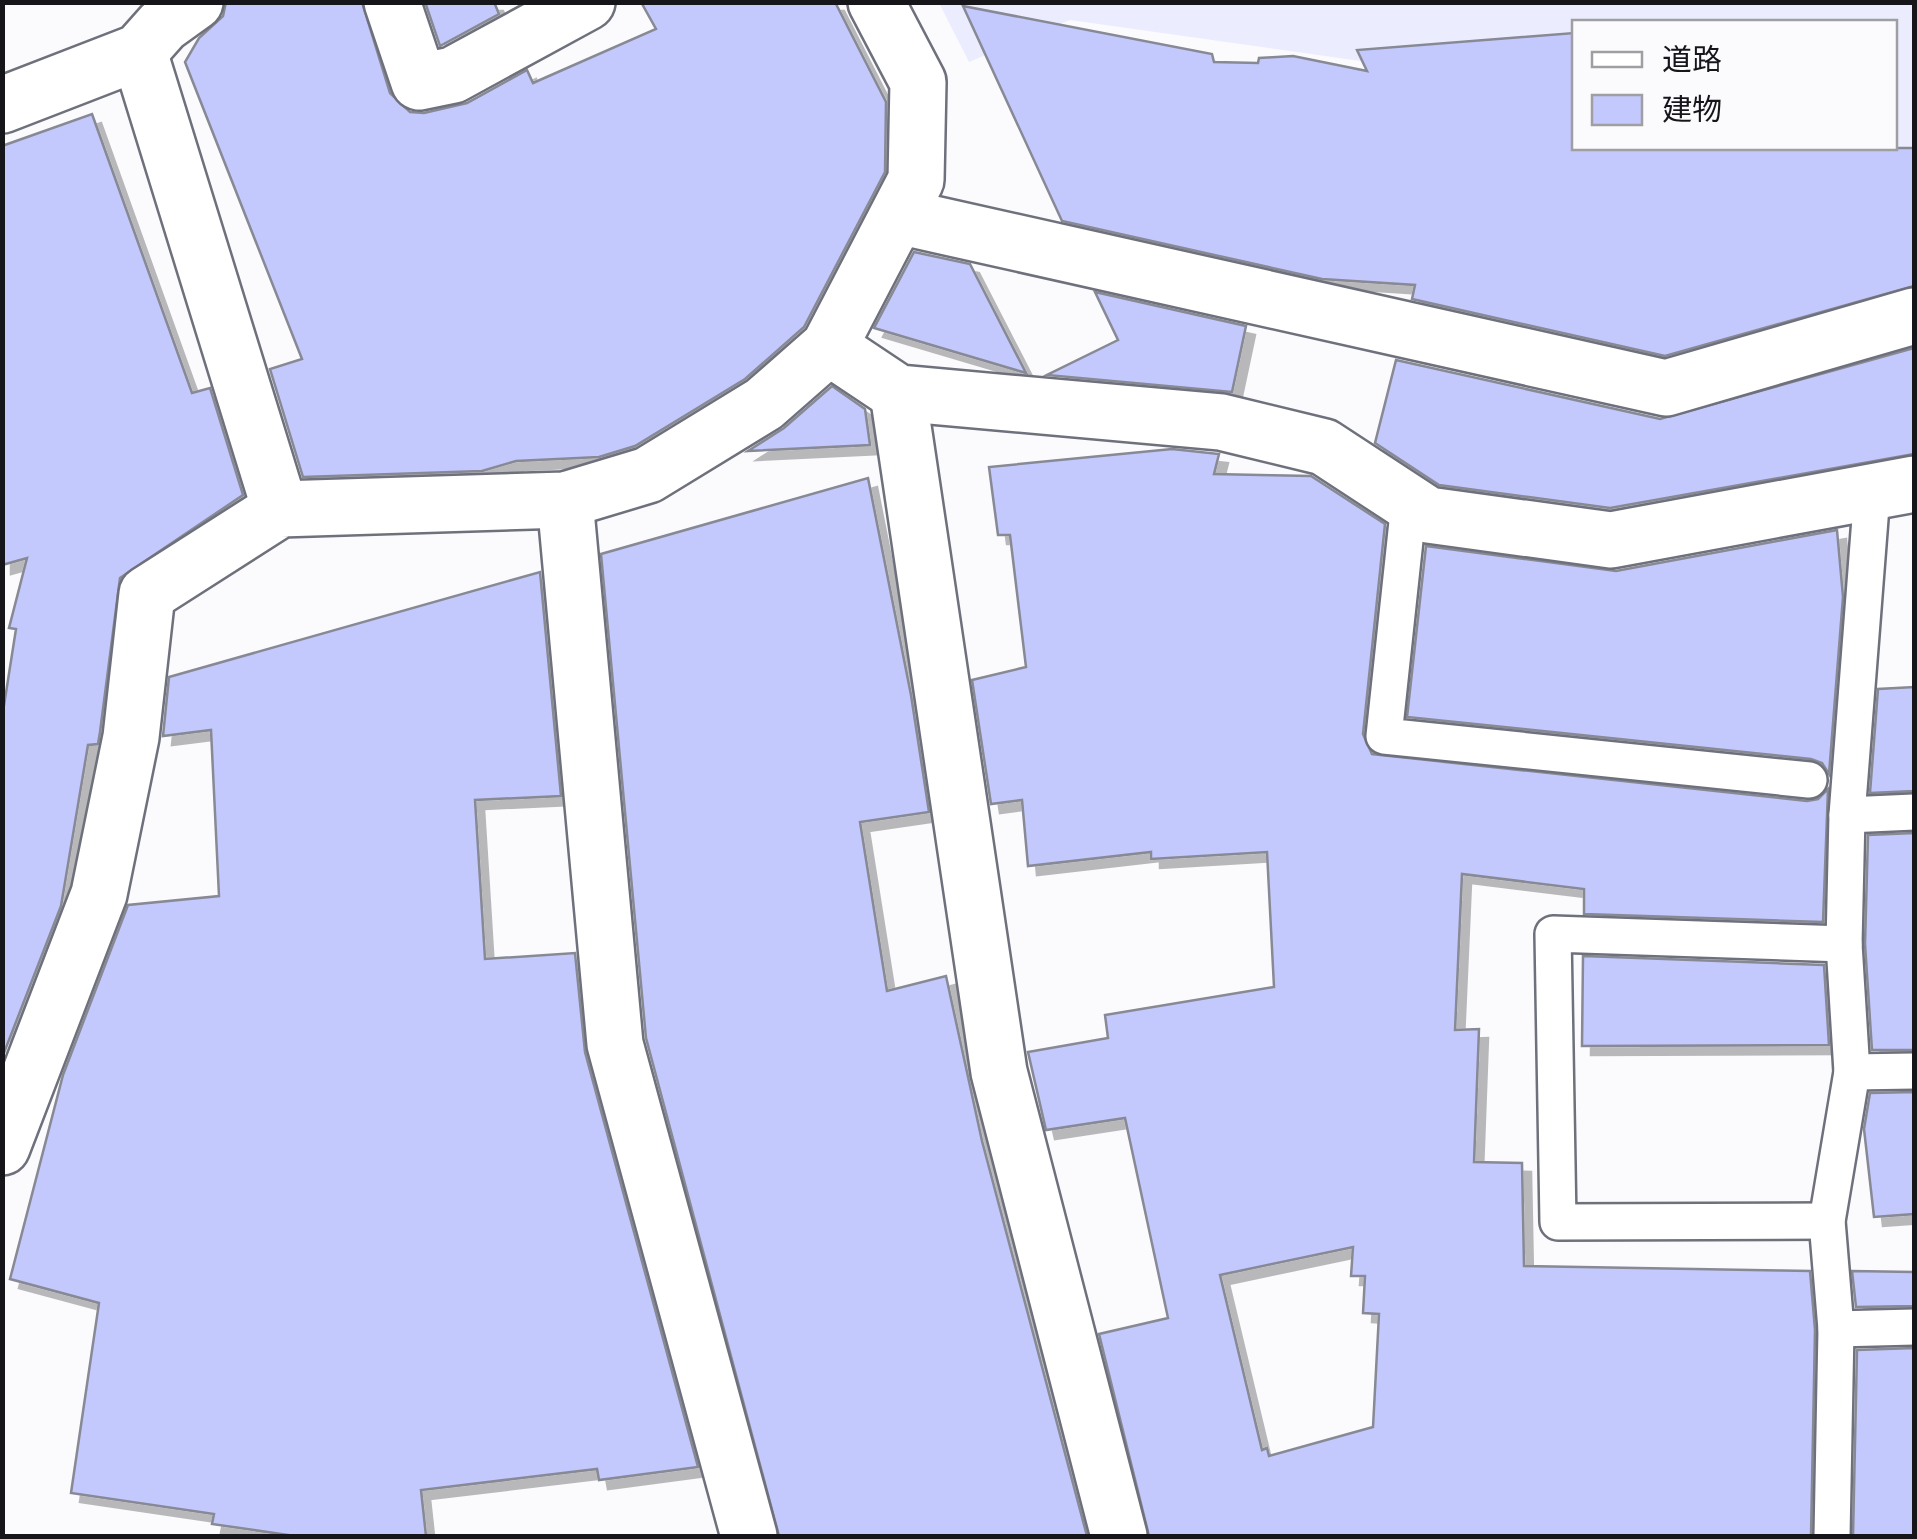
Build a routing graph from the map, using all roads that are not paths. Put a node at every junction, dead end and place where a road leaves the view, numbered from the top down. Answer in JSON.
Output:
{"nodes":[{"id":1,"x":195,"y":2,"type":"edge"},
{"id":2,"x":392,"y":2,"type":"edge"},
{"id":3,"x":587,"y":2,"type":"edge"},
{"id":4,"x":876,"y":2,"type":"edge"},
{"id":5,"x":139,"y":52,"type":"junction"},
{"id":6,"x":2,"y":105,"type":"edge"},
{"id":7,"x":898,"y":216,"type":"junction"},
{"id":8,"x":1914,"y":316,"type":"edge"},
{"id":9,"x":829,"y":347,"type":"junction"},
{"id":10,"x":898,"y":393,"type":"junction"},
{"id":11,"x":1893,"y":488,"type":"edge"},
{"id":12,"x":565,"y":500,"type":"junction"},
{"id":13,"x":1408,"y":503,"type":"junction"},
{"id":14,"x":280,"y":509,"type":"junction"},
{"id":15,"x":1808,"y":780,"type":"dead end"},
{"id":16,"x":1914,"y":812,"type":"edge"},
{"id":17,"x":1847,"y":815,"type":"junction"},
{"id":18,"x":1844,"y":944,"type":"junction"},
{"id":19,"x":1914,"y":1071,"type":"edge"},
{"id":20,"x":1852,"y":1072,"type":"junction"},
{"id":21,"x":7,"y":1124,"type":"edge"},
{"id":22,"x":1827,"y":1220,"type":"junction"},
{"id":23,"x":1914,"y":1327,"type":"edge"},
{"id":24,"x":1836,"y":1329,"type":"junction"},
{"id":25,"x":749,"y":1536,"type":"edge"},
{"id":26,"x":1120,"y":1536,"type":"edge"},
{"id":27,"x":1832,"y":1536,"type":"edge"}],
"edges":[{"from":1,"to":5,"type":"street"},
{"from":2,"to":3,"type":"street"},
{"from":4,"to":7,"type":"street"},
{"from":5,"to":6,"type":"street"},
{"from":5,"to":14,"type":"street"},
{"from":7,"to":8,"type":"street"},
{"from":7,"to":9,"type":"street"},
{"from":9,"to":10,"type":"street"},
{"from":9,"to":12,"type":"street"},
{"from":10,"to":13,"type":"street"},
{"from":10,"to":26,"type":"street"},
{"from":11,"to":13,"type":"street"},
{"from":11,"to":17,"type":"lane"},
{"from":12,"to":14,"type":"street"},
{"from":12,"to":25,"type":"street"},
{"from":13,"to":15,"type":"lane"},
{"from":14,"to":21,"type":"street"},
{"from":16,"to":17,"type":"lane"},
{"from":17,"to":18,"type":"lane"},
{"from":18,"to":20,"type":"lane"},
{"from":18,"to":22,"type":"lane"},
{"from":19,"to":20,"type":"lane"},
{"from":20,"to":22,"type":"lane"},
{"from":22,"to":24,"type":"lane"},
{"from":23,"to":24,"type":"lane"},
{"from":24,"to":27,"type":"lane"}]}
